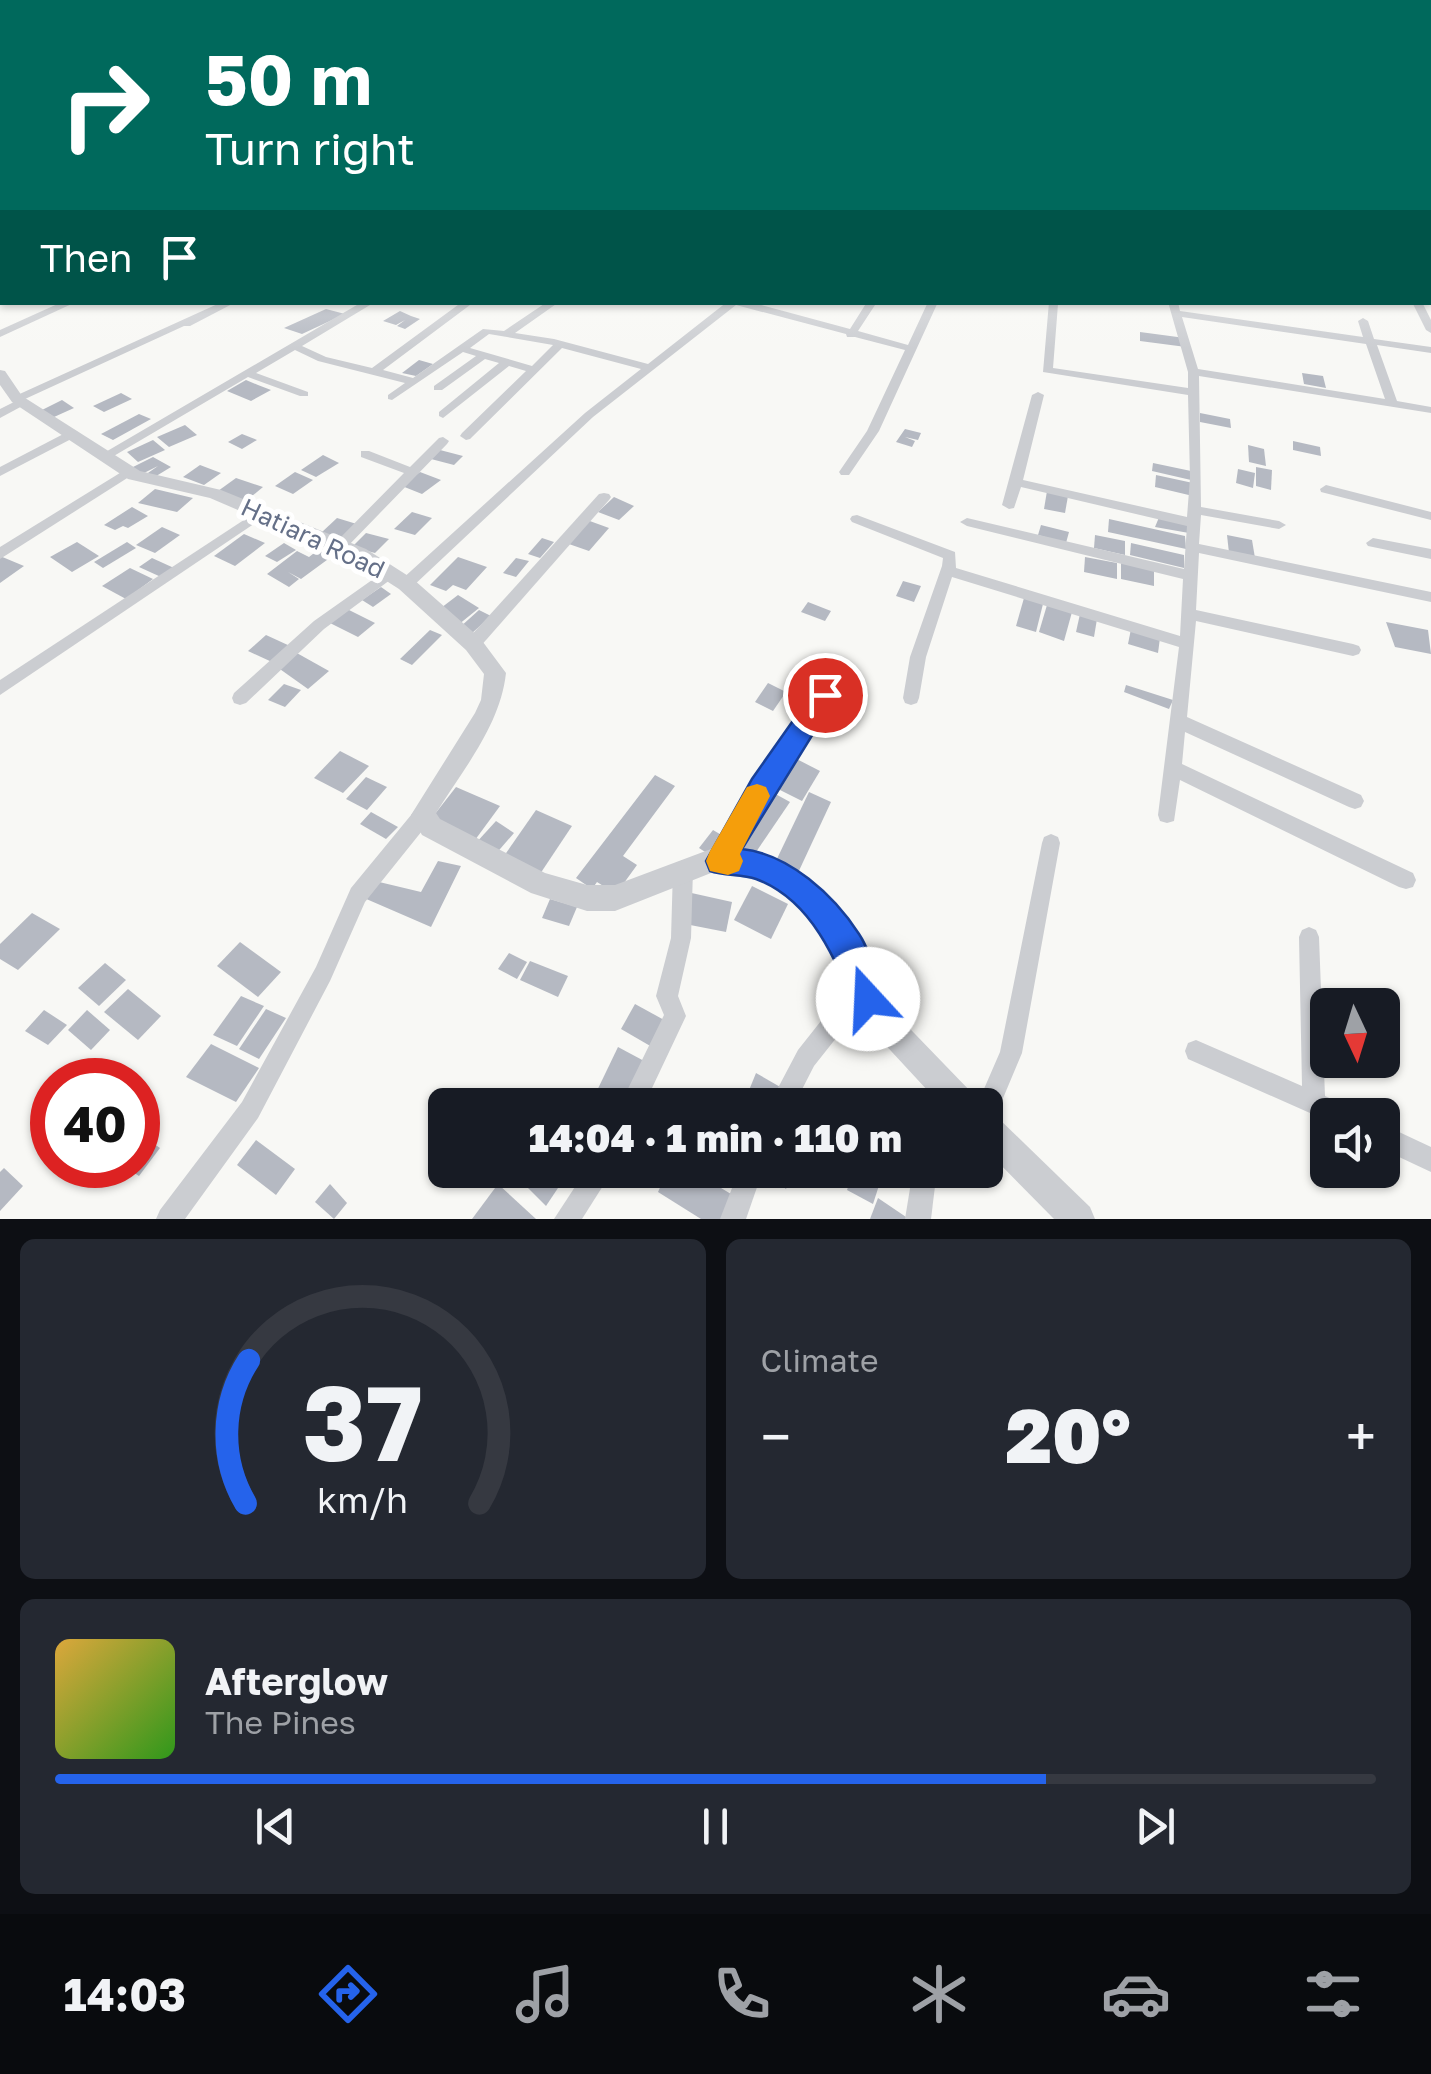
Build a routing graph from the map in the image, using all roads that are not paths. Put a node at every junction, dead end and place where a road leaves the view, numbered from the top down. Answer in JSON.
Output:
{"nodes":[{"id":1,"x":64,"y":305,"type":"edge"},
{"id":2,"x":224,"y":305,"type":"edge"},
{"id":3,"x":365,"y":305,"type":"edge"},
{"id":4,"x":466,"y":305,"type":"edge"},
{"id":5,"x":550,"y":305,"type":"edge"},
{"id":6,"x":731,"y":305,"type":"edge"},
{"id":7,"x":746,"y":305,"type":"edge"},
{"id":8,"x":870,"y":305,"type":"edge"},
{"id":9,"x":932,"y":305,"type":"edge"},
{"id":10,"x":1053,"y":305,"type":"edge"},
{"id":11,"x":1418,"y":305,"type":"edge"},
{"id":12,"x":1175,"y":308,"type":"edge"},
{"id":13,"x":1362,"y":321,"type":"dead end"},
{"id":14,"x":1431,"y":330,"type":"edge"},
{"id":15,"x":0,"y":334,"type":"edge"},
{"id":16,"x":851,"y":334,"type":"junction"},
{"id":17,"x":505,"y":335,"type":"junction"},
{"id":18,"x":1370,"y":342,"type":"junction"},
{"id":19,"x":560,"y":344,"type":"junction"},
{"id":20,"x":295,"y":346,"type":"junction"},
{"id":21,"x":460,"y":348,"type":"junction"},
{"id":22,"x":912,"y":349,"type":"junction"},
{"id":23,"x":1431,"y":350,"type":"edge"},
{"id":24,"x":484,"y":355,"type":"junction"},
{"id":25,"x":507,"y":362,"type":"junction"},
{"id":26,"x":646,"y":367,"type":"junction"},
{"id":27,"x":534,"y":370,"type":"junction"},
{"id":28,"x":375,"y":371,"type":"junction"},
{"id":29,"x":1193,"y":372,"type":"junction"},
{"id":30,"x":247,"y":373,"type":"junction"},
{"id":31,"x":0,"y":374,"type":"edge"},
{"id":32,"x":413,"y":381,"type":"junction"},
{"id":33,"x":438,"y":388,"type":"dead end"},
{"id":34,"x":1194,"y":392,"type":"junction"},
{"id":35,"x":304,"y":394,"type":"dead end"},
{"id":36,"x":1038,"y":395,"type":"dead end"},
{"id":37,"x":392,"y":397,"type":"dead end"},
{"id":38,"x":1392,"y":404,"type":"junction"},
{"id":39,"x":13,"y":405,"type":"edge"},
{"id":40,"x":1431,"y":410,"type":"edge"},
{"id":41,"x":443,"y":414,"type":"dead end"},
{"id":42,"x":73,"y":433,"type":"junction"},
{"id":43,"x":466,"y":436,"type":"dead end"},
{"id":44,"x":443,"y":441,"type":"dead end"},
{"id":45,"x":364,"y":454,"type":"dead end"},
{"id":46,"x":103,"y":457,"type":"junction"},
{"id":47,"x":0,"y":472,"type":"edge"},
{"id":48,"x":128,"y":472,"type":"junction"},
{"id":49,"x":412,"y":472,"type":"junction"},
{"id":50,"x":845,"y":472,"type":"dead end"},
{"id":51,"x":1016,"y":482,"type":"junction"},
{"id":52,"x":1326,"y":489,"type":"dead end"},
{"id":53,"x":604,"y":497,"type":"dead end"},
{"id":54,"x":1009,"y":505,"type":"dead end"},
{"id":55,"x":262,"y":512,"type":"junction"},
{"id":56,"x":1194,"y":516,"type":"junction"},
{"id":57,"x":1431,"y":516,"type":"edge"},
{"id":58,"x":857,"y":519,"type":"dead end"},
{"id":59,"x":967,"y":522,"type":"dead end"},
{"id":60,"x":1279,"y":526,"type":"dead end"},
{"id":61,"x":1374,"y":543,"type":"dead end"},
{"id":62,"x":341,"y":546,"type":"junction"},
{"id":63,"x":1192,"y":548,"type":"junction"},
{"id":64,"x":0,"y":554,"type":"edge"},
{"id":65,"x":1431,"y":554,"type":"edge"},
{"id":66,"x":947,"y":570,"type":"junction"},
{"id":67,"x":1191,"y":576,"type":"junction"},
{"id":68,"x":398,"y":579,"type":"junction"},
{"id":69,"x":1431,"y":597,"type":"edge"},
{"id":70,"x":1189,"y":614,"type":"junction"},
{"id":71,"x":473,"y":644,"type":"junction"},
{"id":72,"x":1187,"y":644,"type":"junction"},
{"id":73,"x":1353,"y":650,"type":"dead end"},
{"id":74,"x":840,"y":674,"type":"dead end"},
{"id":75,"x":0,"y":688,"type":"edge"},
{"id":76,"x":240,"y":698,"type":"dead end"},
{"id":77,"x":911,"y":698,"type":"dead end"},
{"id":78,"x":1179,"y":720,"type":"junction"},
{"id":79,"x":1173,"y":768,"type":"junction"},
{"id":80,"x":1355,"y":801,"type":"dead end"},
{"id":81,"x":423,"y":815,"type":"junction"},
{"id":82,"x":1166,"y":815,"type":"dead end"},
{"id":83,"x":1051,"y":844,"type":"dead end"},
{"id":84,"x":720,"y":861,"type":"junction"},
{"id":85,"x":683,"y":869,"type":"junction"},
{"id":86,"x":1406,"y":880,"type":"dead end"},
{"id":87,"x":1310,"y":937,"type":"dead end"},
{"id":88,"x":863,"y":986,"type":"junction"},
{"id":89,"x":1196,"y":1052,"type":"dead end"},
{"id":90,"x":640,"y":1088,"type":"edge"},
{"id":91,"x":790,"y":1088,"type":"edge"},
{"id":92,"x":943,"y":1088,"type":"edge"},
{"id":93,"x":996,"y":1088,"type":"edge"},
{"id":94,"x":1314,"y":1098,"type":"edge"},
{"id":95,"x":1310,"y":1099,"type":"edge"},
{"id":96,"x":1003,"y":1145,"type":"edge"},
{"id":97,"x":1400,"y":1145,"type":"edge"},
{"id":98,"x":1431,"y":1160,"type":"edge"},
{"id":99,"x":590,"y":1188,"type":"edge"},
{"id":100,"x":744,"y":1188,"type":"edge"},
{"id":101,"x":922,"y":1188,"type":"edge"},
{"id":102,"x":169,"y":1219,"type":"edge"},
{"id":103,"x":568,"y":1219,"type":"edge"},
{"id":104,"x":733,"y":1219,"type":"edge"},
{"id":105,"x":918,"y":1219,"type":"edge"},
{"id":106,"x":1078,"y":1219,"type":"edge"}],
"edges":[{"from":1,"to":15,"type":"street"},
{"from":2,"to":39,"type":"street"},
{"from":3,"to":20,"type":"street"},
{"from":4,"to":28,"type":"street"},
{"from":5,"to":17,"type":"street"},
{"from":6,"to":26,"type":"street"},
{"from":7,"to":16,"type":"street"},
{"from":8,"to":16,"type":"street"},
{"from":9,"to":22,"type":"street"},
{"from":10,"to":34,"type":"street"},
{"from":11,"to":14,"type":"street"},
{"from":12,"to":18,"type":"street"},
{"from":12,"to":29,"type":"street"},
{"from":13,"to":18,"type":"street"},
{"from":16,"to":22,"type":"street"},
{"from":17,"to":19,"type":"street"},
{"from":17,"to":21,"type":"street"},
{"from":18,"to":23,"type":"street"},
{"from":18,"to":38,"type":"street"},
{"from":19,"to":26,"type":"street"},
{"from":19,"to":27,"type":"street"},
{"from":20,"to":28,"type":"street"},
{"from":20,"to":30,"type":"street"},
{"from":21,"to":24,"type":"street"},
{"from":21,"to":32,"type":"street"},
{"from":22,"to":50,"type":"street"},
{"from":24,"to":25,"type":"street"},
{"from":24,"to":33,"type":"street"},
{"from":25,"to":27,"type":"street"},
{"from":25,"to":41,"type":"street"},
{"from":26,"to":68,"type":"street"},
{"from":27,"to":43,"type":"street"},
{"from":28,"to":32,"type":"street"},
{"from":29,"to":34,"type":"street"},
{"from":29,"to":38,"type":"street"},
{"from":30,"to":35,"type":"street"},
{"from":30,"to":46,"type":"street"},
{"from":31,"to":39,"type":"street","name":"Hatiara Road"},
{"from":32,"to":37,"type":"street"},
{"from":34,"to":56,"type":"street"},
{"from":36,"to":51,"type":"street"},
{"from":38,"to":40,"type":"street"},
{"from":39,"to":42,"type":"street","name":"Hatiara Road"},
{"from":42,"to":46,"type":"street","name":"Hatiara Road"},
{"from":42,"to":47,"type":"street"},
{"from":44,"to":49,"type":"street"},
{"from":45,"to":49,"type":"street"},
{"from":46,"to":48,"type":"street","name":"Hatiara Road"},
{"from":48,"to":55,"type":"street","name":"Hatiara Road"},
{"from":48,"to":64,"type":"street"},
{"from":49,"to":62,"type":"street"},
{"from":51,"to":54,"type":"street"},
{"from":51,"to":56,"type":"street"},
{"from":52,"to":57,"type":"street"},
{"from":53,"to":71,"type":"street"},
{"from":55,"to":62,"type":"street","name":"Hatiara Road"},
{"from":55,"to":75,"type":"street"},
{"from":56,"to":60,"type":"street"},
{"from":56,"to":63,"type":"street"},
{"from":58,"to":66,"type":"street"},
{"from":59,"to":67,"type":"street"},
{"from":61,"to":65,"type":"street"},
{"from":62,"to":68,"type":"street","name":"Hatiara Road"},
{"from":63,"to":67,"type":"street"},
{"from":63,"to":69,"type":"street"},
{"from":66,"to":72,"type":"street"},
{"from":66,"to":77,"type":"street"},
{"from":67,"to":70,"type":"street"},
{"from":68,"to":71,"type":"street","name":"Hatiara Road"},
{"from":68,"to":76,"type":"street"},
{"from":70,"to":72,"type":"street"},
{"from":70,"to":73,"type":"street"},
{"from":71,"to":81,"type":"street","name":"Hatiara Road"},
{"from":72,"to":78,"type":"street"},
{"from":74,"to":84,"type":"street"},
{"from":78,"to":79,"type":"street"},
{"from":78,"to":80,"type":"street"},
{"from":79,"to":82,"type":"street"},
{"from":79,"to":86,"type":"street"},
{"from":81,"to":85,"type":"street"},
{"from":81,"to":102,"type":"street"},
{"from":83,"to":93,"type":"street"},
{"from":84,"to":85,"type":"street"},
{"from":84,"to":88,"type":"street"},
{"from":85,"to":90,"type":"street"},
{"from":87,"to":94,"type":"street"},
{"from":88,"to":91,"type":"street"},
{"from":88,"to":92,"type":"street"},
{"from":89,"to":95,"type":"street"},
{"from":96,"to":106,"type":"street"},
{"from":97,"to":98,"type":"street"},
{"from":99,"to":103,"type":"street"},
{"from":100,"to":104,"type":"street"},
{"from":101,"to":105,"type":"street"}]}
